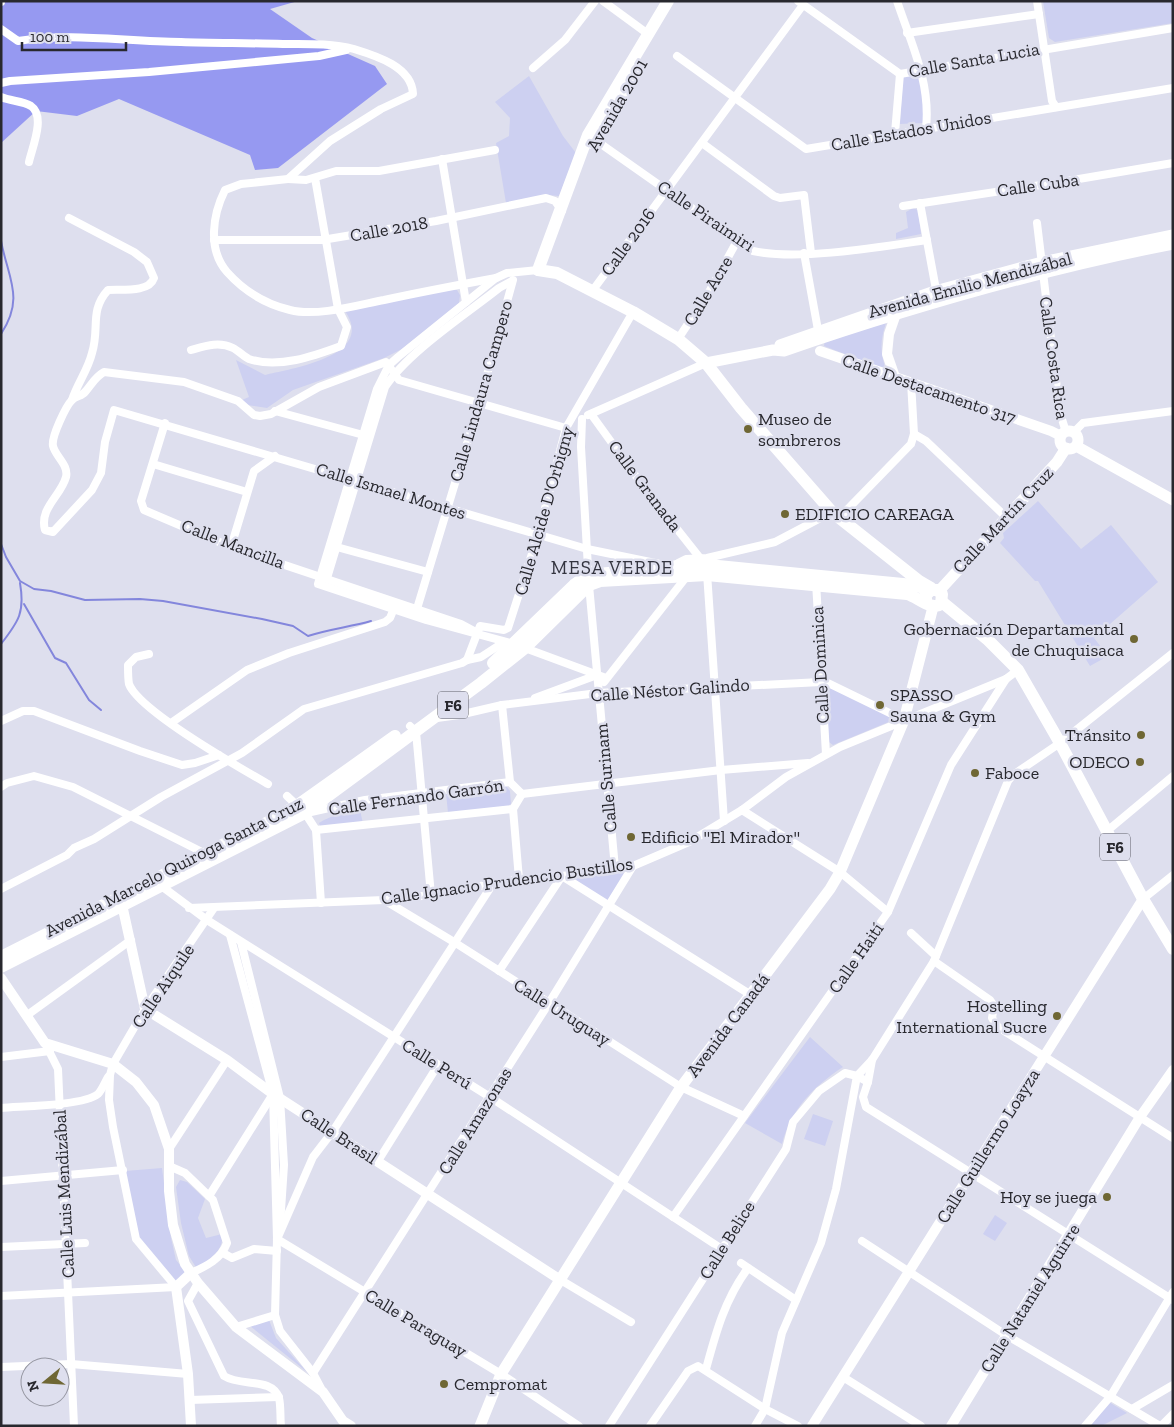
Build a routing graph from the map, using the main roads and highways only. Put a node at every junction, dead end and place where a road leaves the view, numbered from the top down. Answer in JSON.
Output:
{"nodes":[{"id":1,"x":668,"y":1,"type":"edge"},
{"id":2,"x":677,"y":1,"type":"edge"},
{"id":3,"x":591,"y":137,"type":"junction"},
{"id":4,"x":1173,"y":236,"type":"edge"},
{"id":5,"x":1173,"y":244,"type":"edge"},
{"id":6,"x":1042,"y":267,"type":"junction"},
{"id":7,"x":896,"y":308,"type":"junction"},
{"id":8,"x":773,"y":350,"type":"junction"},
{"id":9,"x":706,"y":363,"type":"junction"},
{"id":10,"x":1067,"y":434,"type":"road end"},
{"id":11,"x":1071,"y":447,"type":"junction"},
{"id":12,"x":1172,"y":500,"type":"edge"},
{"id":13,"x":705,"y":566,"type":"junction"},
{"id":14,"x":589,"y":580,"type":"junction"},
{"id":15,"x":930,"y":594,"type":"junction"},
{"id":16,"x":302,"y":809,"type":"junction"},
{"id":17,"x":156,"y":883,"type":"junction"},
{"id":18,"x":121,"y":900,"type":"junction"},
{"id":19,"x":1173,"y":949,"type":"edge"},
{"id":20,"x":1,"y":957,"type":"edge"},
{"id":21,"x":1,"y":967,"type":"edge"},
{"id":22,"x":480,"y":1426,"type":"edge"}],
"edges":[{"from":1,"to":3,"type":"main road","name":"Avenida 2001"},
{"from":2,"to":3,"type":"main road","name":"Avenida 2001"},
{"from":3,"to":9,"type":"main road","name":"Avenida 2001"},
{"from":4,"to":6,"type":"main road","name":"Avenida Emilio Mendizábal"},
{"from":5,"to":6,"type":"main road","name":"Avenida Emilio Mendizábal"},
{"from":6,"to":7,"type":"main road","name":"Avenida Emilio Mendizábal"},
{"from":7,"to":8,"type":"main road","name":"Avenida Emilio Mendizábal"},
{"from":7,"to":8,"type":"main road","name":"Avenida Emilio Mendizábal"},
{"from":8,"to":9,"type":"main road","name":"Avenida Emilio Mendizábal"},
{"from":9,"to":15,"type":"main road"},
{"from":10,"to":11,"type":"main road"},
{"from":11,"to":12,"type":"main road"},
{"from":11,"to":15,"type":"main road","name":"Calle Martín Cruz"},
{"from":13,"to":14,"type":"main road","number":"F6"},
{"from":13,"to":14,"type":"main road","number":"F6"},
{"from":13,"to":15,"type":"main road","number":"F6"},
{"from":14,"to":16,"type":"main road","name":"Avenida Marcelo Quiroga Santa Cruz","number":"F6"},
{"from":15,"to":19,"type":"main road","number":"F6"},
{"from":15,"to":22,"type":"main road","name":"Avenida Canadá"},
{"from":16,"to":17,"type":"main road","name":"Avenida Marcelo Quiroga Santa Cruz","number":"F6"},
{"from":16,"to":17,"type":"main road","name":"Avenida Marcelo Quiroga Santa Cruz","number":"F6"},
{"from":17,"to":18,"type":"main road","name":"Avenida Marcelo Quiroga Santa Cruz","number":"F6"},
{"from":18,"to":20,"type":"main road","name":"Avenida Marcelo Quiroga Santa Cruz","number":"F6"},
{"from":18,"to":21,"type":"main road","name":"Avenida Marcelo Quiroga Santa Cruz","number":"F6"}]}
